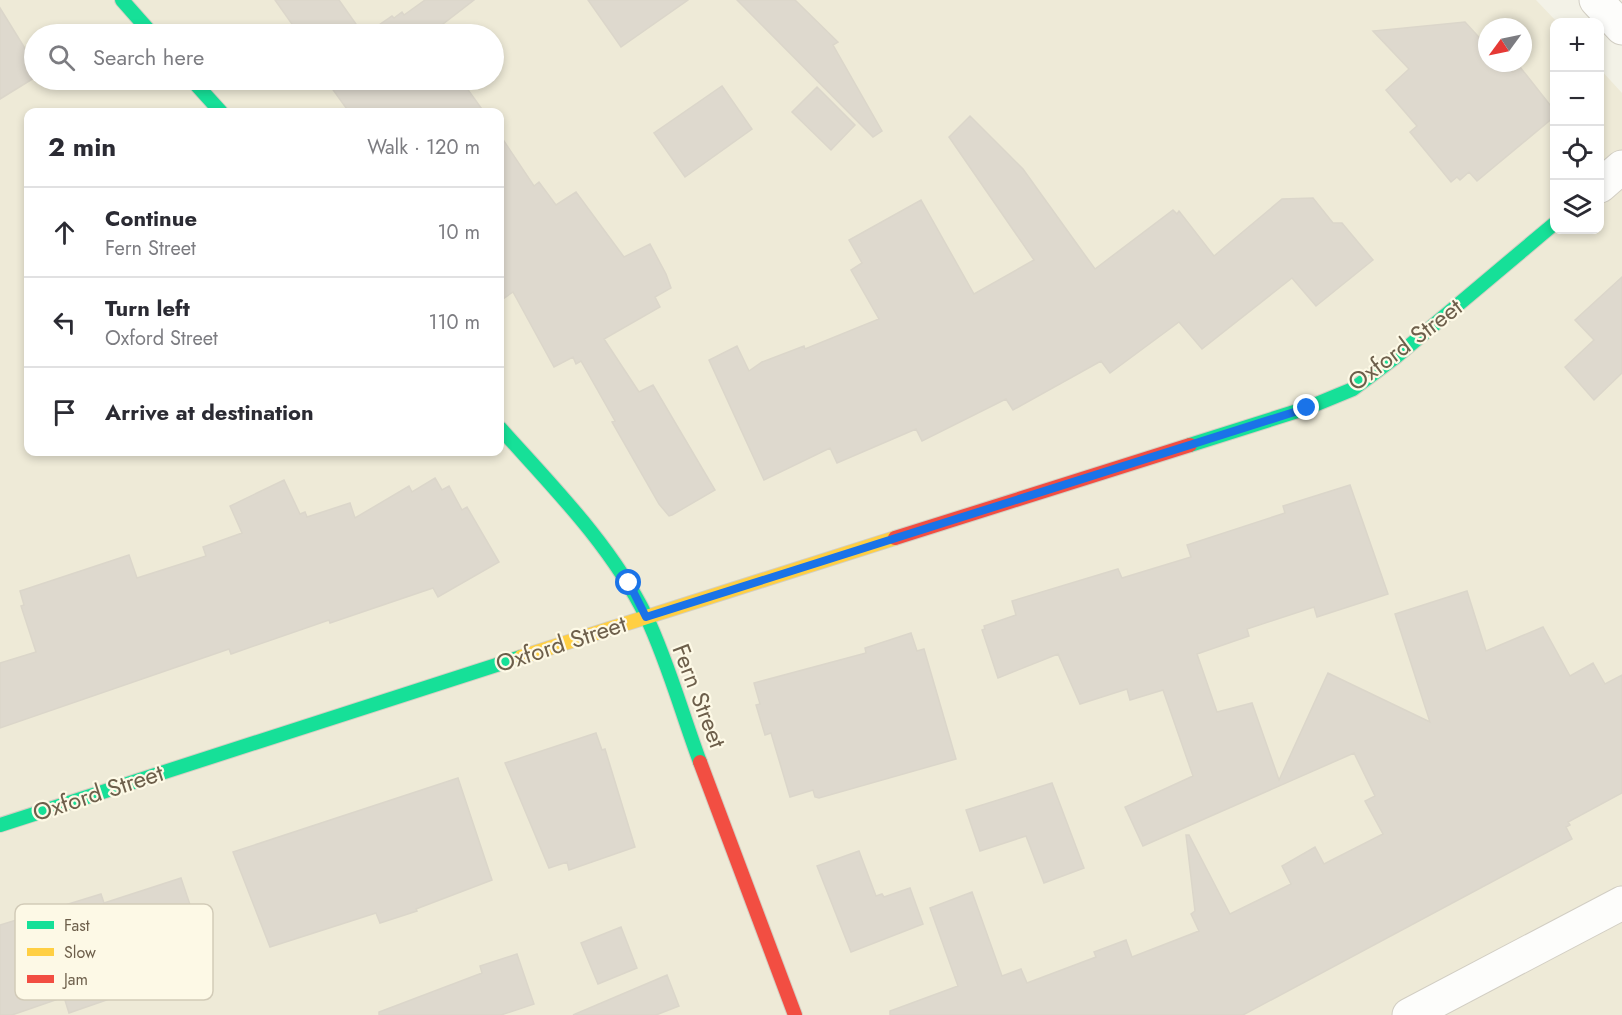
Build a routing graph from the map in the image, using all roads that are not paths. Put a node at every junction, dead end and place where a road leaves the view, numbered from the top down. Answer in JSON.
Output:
{"nodes":[{"id":1,"x":122,"y":0,"type":"edge"},
{"id":2,"x":1596,"y":0,"type":"edge"},
{"id":3,"x":143,"y":24,"type":"edge"},
{"id":4,"x":1622,"y":28,"type":"edge"},
{"id":5,"x":201,"y":90,"type":"edge"},
{"id":6,"x":217,"y":108,"type":"edge"},
{"id":7,"x":1622,"y":167,"type":"edge"},
{"id":8,"x":1604,"y":182,"type":"edge"},
{"id":9,"x":1550,"y":227,"type":"edge"},
{"id":10,"x":504,"y":433,"type":"edge"},
{"id":11,"x":646,"y":617,"type":"junction"},
{"id":12,"x":0,"y":825,"type":"edge"},
{"id":13,"x":1622,"y":903,"type":"edge"},
{"id":14,"x":795,"y":1015,"type":"edge"},
{"id":15,"x":1409,"y":1015,"type":"edge"}],
"edges":[{"from":1,"to":3,"type":"street"},
{"from":2,"to":4,"type":"street"},
{"from":5,"to":6,"type":"street"},
{"from":7,"to":8,"type":"street"},
{"from":9,"to":11,"type":"street","name":"Oxford Street"},
{"from":10,"to":11,"type":"street","name":"Fern Street"},
{"from":11,"to":12,"type":"street","name":"Oxford Street"},
{"from":11,"to":14,"type":"street","name":"Fern Street"},
{"from":13,"to":15,"type":"street"}]}
